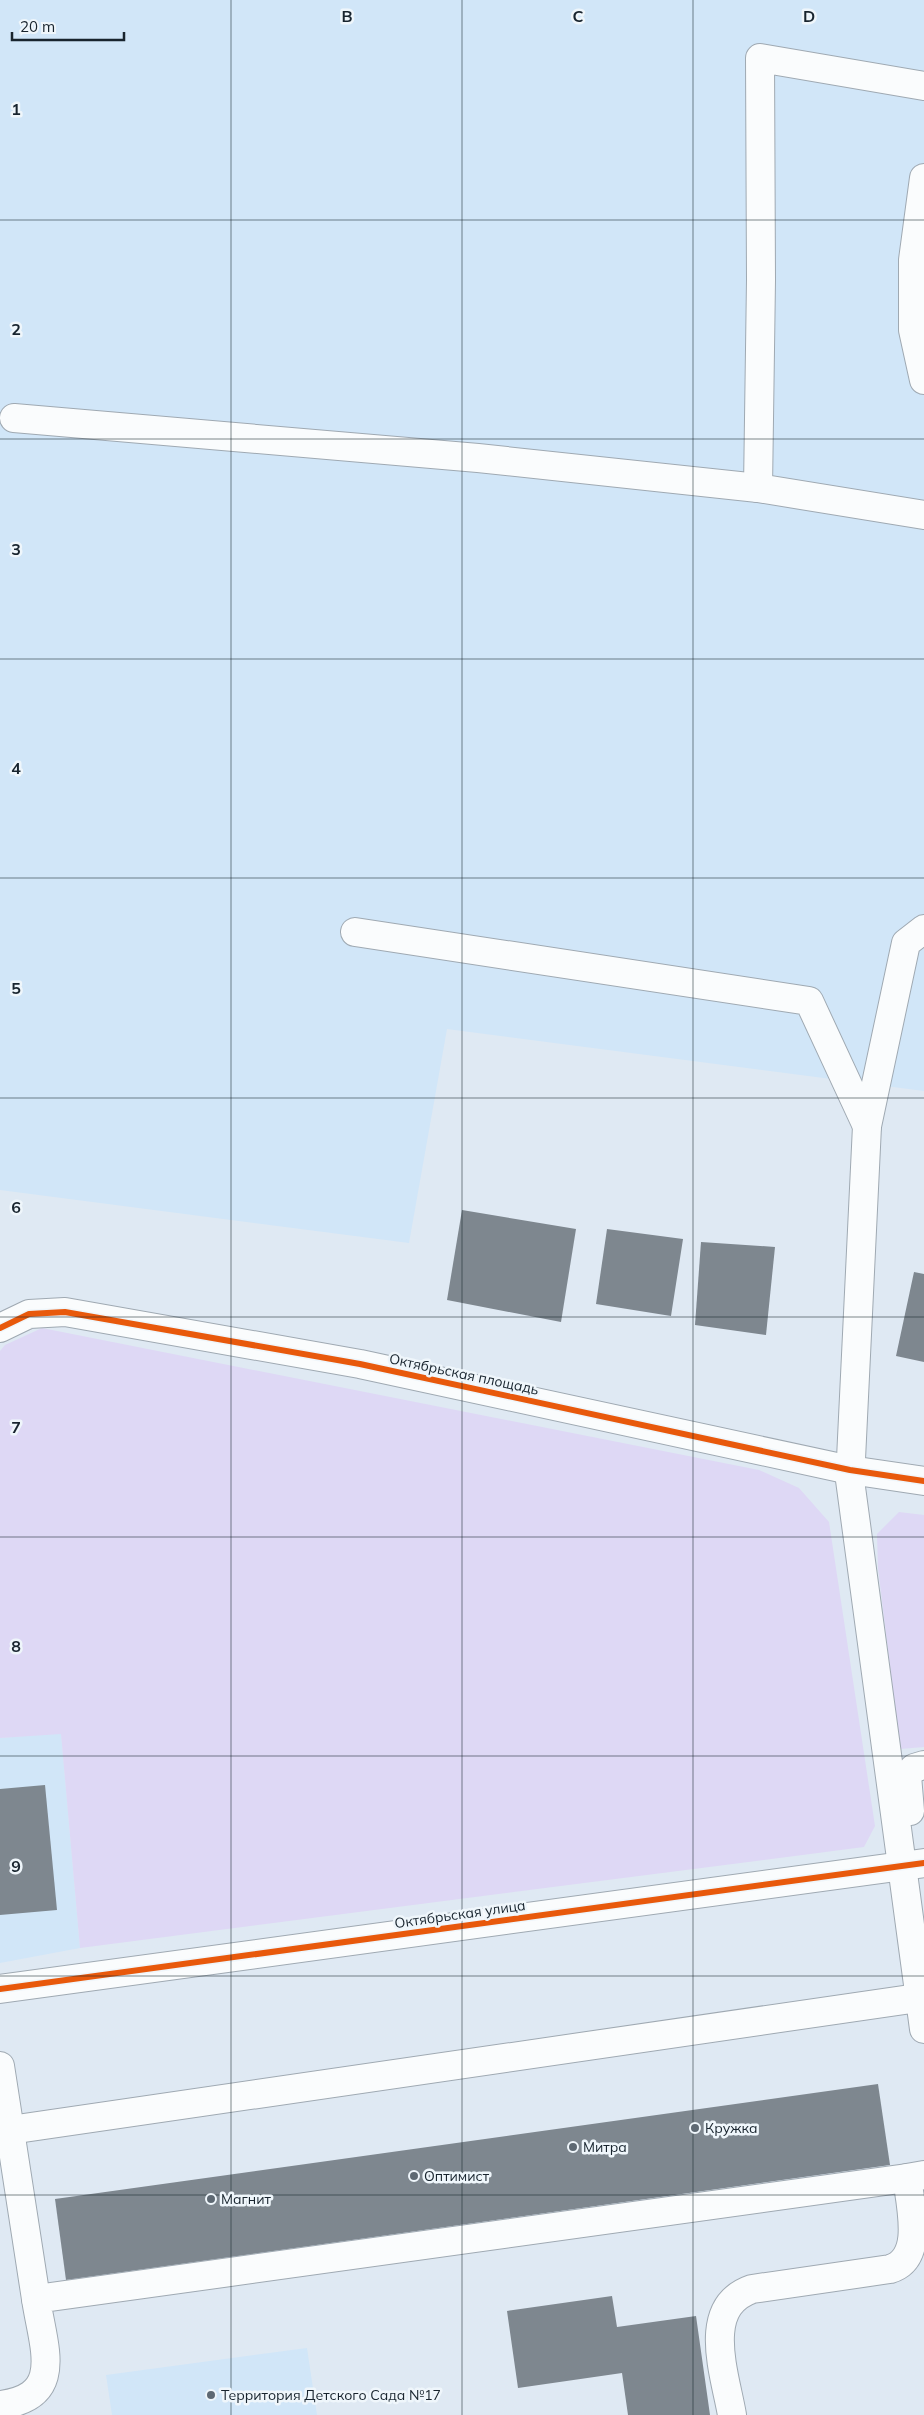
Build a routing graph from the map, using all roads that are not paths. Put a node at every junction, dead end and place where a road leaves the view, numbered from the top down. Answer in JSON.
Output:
{"nodes":[{"id":1,"x":924,"y":86,"type":"edge"},
{"id":2,"x":924,"y":178,"type":"edge"},
{"id":3,"x":924,"y":380,"type":"edge"},
{"id":4,"x":14,"y":418,"type":"dead end"},
{"id":5,"x":758,"y":488,"type":"junction"},
{"id":6,"x":924,"y":515,"type":"edge"},
{"id":7,"x":924,"y":929,"type":"edge"},
{"id":8,"x":355,"y":932,"type":"dead end"},
{"id":9,"x":866,"y":1126,"type":"junction"},
{"id":10,"x":0,"y":1328,"type":"edge"},
{"id":11,"x":850,"y":1470,"type":"junction"},
{"id":12,"x":924,"y":1481,"type":"edge"},
{"id":13,"x":924,"y":1765,"type":"edge"},
{"id":14,"x":914,"y":1865,"type":"edge"},
{"id":15,"x":0,"y":1990,"type":"edge"},
{"id":16,"x":922,"y":1998,"type":"edge"},
{"id":17,"x":924,"y":2029,"type":"edge"},
{"id":18,"x":0,"y":2066,"type":"edge"},
{"id":19,"x":10,"y":2130,"type":"junction"},
{"id":20,"x":915,"y":2177,"type":"edge"},
{"id":21,"x":36,"y":2299,"type":"junction"},
{"id":22,"x":0,"y":2406,"type":"edge"},
{"id":23,"x":732,"y":2415,"type":"edge"}],
"edges":[{"from":1,"to":5,"type":"street"},
{"from":2,"to":3,"type":"street"},
{"from":4,"to":5,"type":"street"},
{"from":5,"to":6,"type":"street"},
{"from":7,"to":9,"type":"street"},
{"from":8,"to":9,"type":"street"},
{"from":9,"to":11,"type":"street"},
{"from":10,"to":11,"type":"street","name":"Октябрьская площадь"},
{"from":11,"to":12,"type":"street","name":"Октябрьская площадь"},
{"from":11,"to":14,"type":"street"},
{"from":13,"to":14,"type":"street"},
{"from":14,"to":15,"type":"street","name":"Октябрьская улица"},
{"from":14,"to":16,"type":"street"},
{"from":16,"to":17,"type":"street"},
{"from":16,"to":19,"type":"street"},
{"from":18,"to":19,"type":"street"},
{"from":19,"to":21,"type":"street"},
{"from":20,"to":21,"type":"street"},
{"from":20,"to":23,"type":"street"},
{"from":21,"to":22,"type":"street"}]}
